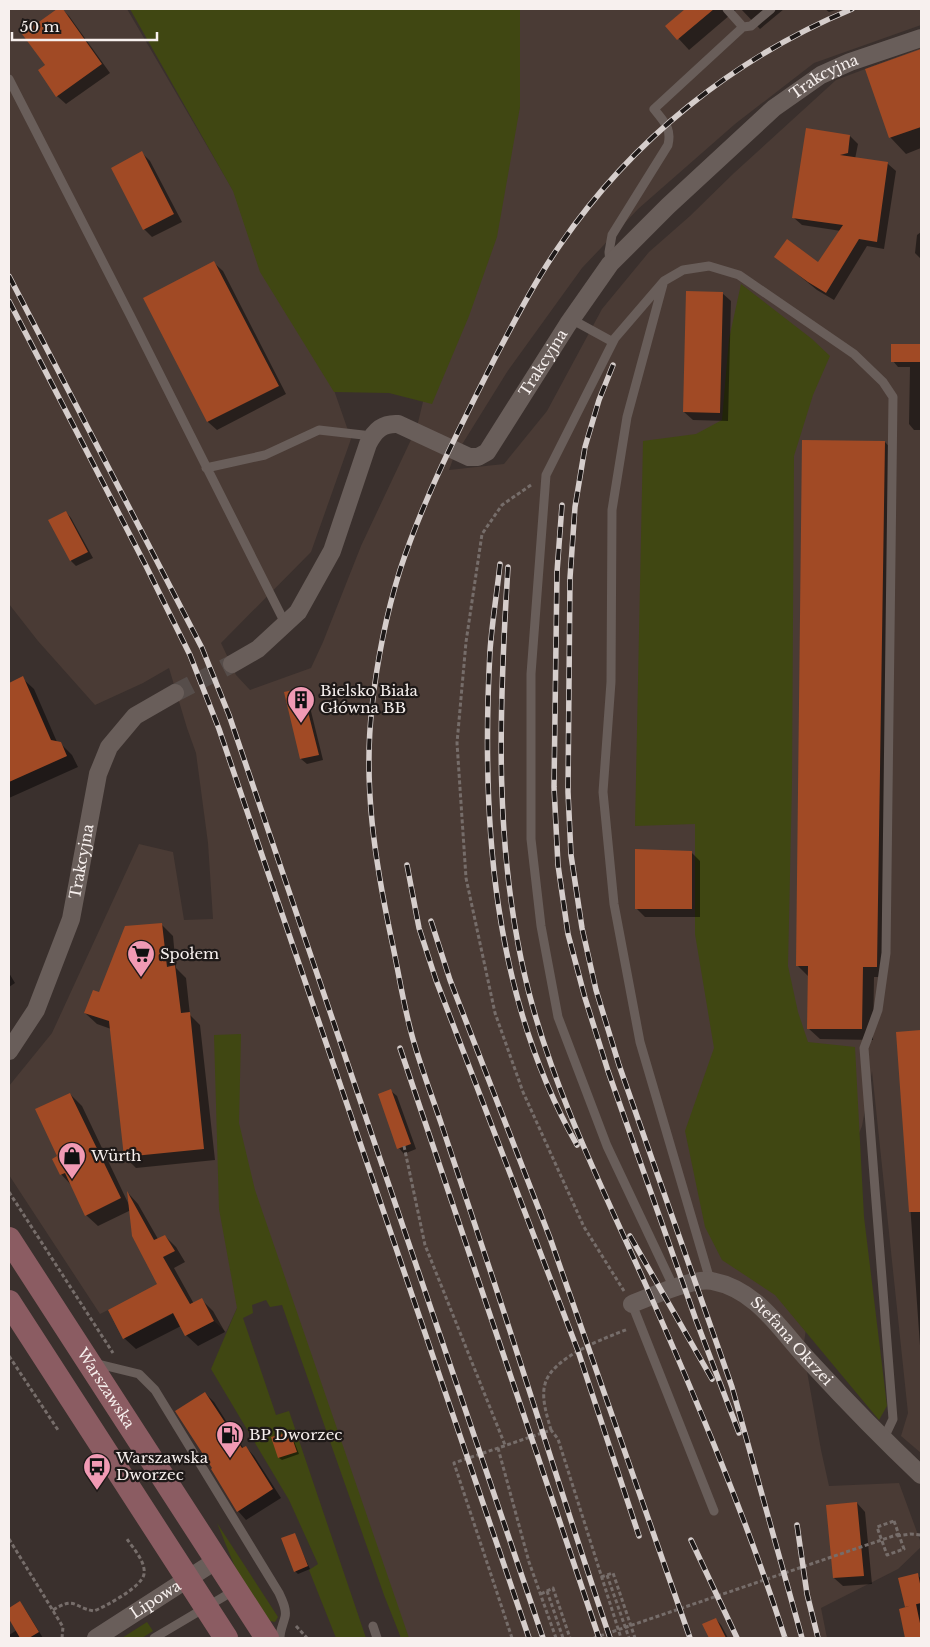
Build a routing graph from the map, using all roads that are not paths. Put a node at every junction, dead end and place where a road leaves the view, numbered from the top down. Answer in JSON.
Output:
{"nodes":[{"id":1,"x":727,"y":9,"type":"edge"},
{"id":2,"x":771,"y":9,"type":"edge"},
{"id":3,"x":744,"y":27,"type":"junction"},
{"id":4,"x":921,"y":38,"type":"edge"},
{"id":5,"x":9,"y":79,"type":"edge"},
{"id":6,"x":610,"y":264,"type":"junction"},
{"id":7,"x":664,"y":281,"type":"junction"},
{"id":8,"x":571,"y":319,"type":"junction"},
{"id":9,"x":614,"y":342,"type":"junction"},
{"id":10,"x":372,"y":436,"type":"junction"},
{"id":11,"x":206,"y":468,"type":"junction"},
{"id":12,"x":285,"y":623,"type":"junction"},
{"id":13,"x":232,"y":664,"type":"tunnel mouth"},
{"id":14,"x":175,"y":693,"type":"tunnel mouth"},
{"id":15,"x":9,"y":1051,"type":"edge"},
{"id":16,"x":9,"y":1239,"type":"edge"},
{"id":17,"x":710,"y":1280,"type":"junction"},
{"id":18,"x":674,"y":1288,"type":"junction"},
{"id":19,"x":9,"y":1302,"type":"edge"},
{"id":20,"x":632,"y":1304,"type":"joint"},
{"id":21,"x":89,"y":1362,"type":"junction"},
{"id":22,"x":884,"y":1438,"type":"junction"},
{"id":23,"x":921,"y":1475,"type":"edge"},
{"id":24,"x":714,"y":1510,"type":"dead end"},
{"id":25,"x":217,"y":1560,"type":"junction"},
{"id":26,"x":188,"y":1578,"type":"junction"},
{"id":27,"x":236,"y":1589,"type":"junction"},
{"id":28,"x":206,"y":1607,"type":"junction"},
{"id":29,"x":373,"y":1626,"type":"dead end"},
{"id":30,"x":96,"y":1638,"type":"edge"},
{"id":31,"x":154,"y":1638,"type":"edge"},
{"id":32,"x":226,"y":1638,"type":"edge"},
{"id":33,"x":267,"y":1638,"type":"edge"},
{"id":34,"x":280,"y":1638,"type":"edge"},
{"id":35,"x":377,"y":1638,"type":"edge"}],
"edges":[{"from":1,"to":3,"type":"lane"},
{"from":2,"to":3,"type":"lane"},
{"from":3,"to":6,"type":"lane"},
{"from":4,"to":6,"type":"street","name":"Trakcyjna"},
{"from":5,"to":11,"type":"lane"},
{"from":6,"to":8,"type":"street","name":"Trakcyjna"},
{"from":7,"to":9,"type":"lane"},
{"from":7,"to":17,"type":"lane"},
{"from":7,"to":22,"type":"lane"},
{"from":8,"to":9,"type":"lane"},
{"from":8,"to":10,"type":"street","name":"Trakcyjna"},
{"from":9,"to":18,"type":"lane"},
{"from":10,"to":11,"type":"lane"},
{"from":10,"to":12,"type":"street"},
{"from":11,"to":12,"type":"lane"},
{"from":12,"to":13,"type":"street"},
{"from":14,"to":15,"type":"street","name":"Trakcyjna"},
{"from":16,"to":21,"type":"main road","name":"Warszawska"},
{"from":17,"to":18,"type":"street"},
{"from":17,"to":22,"type":"street","name":"Stefana Okrzei"},
{"from":18,"to":20,"type":"street"},
{"from":19,"to":26,"type":"main road"},
{"from":20,"to":24,"type":"lane"},
{"from":21,"to":25,"type":"main road","name":"Warszawska"},
{"from":21,"to":34,"type":"lane"},
{"from":22,"to":23,"type":"street","name":"Stefana Okrzei"},
{"from":25,"to":26,"type":"street","name":"Lipowa"},
{"from":25,"to":27,"type":"main road","name":"Warszawska"},
{"from":26,"to":28,"type":"main road"},
{"from":26,"to":30,"type":"street","name":"Lipowa"},
{"from":27,"to":28,"type":"lane"},
{"from":27,"to":33,"type":"main road","name":"Warszawska"},
{"from":28,"to":31,"type":"lane"},
{"from":28,"to":32,"type":"main road"},
{"from":29,"to":35,"type":"lane"}]}
